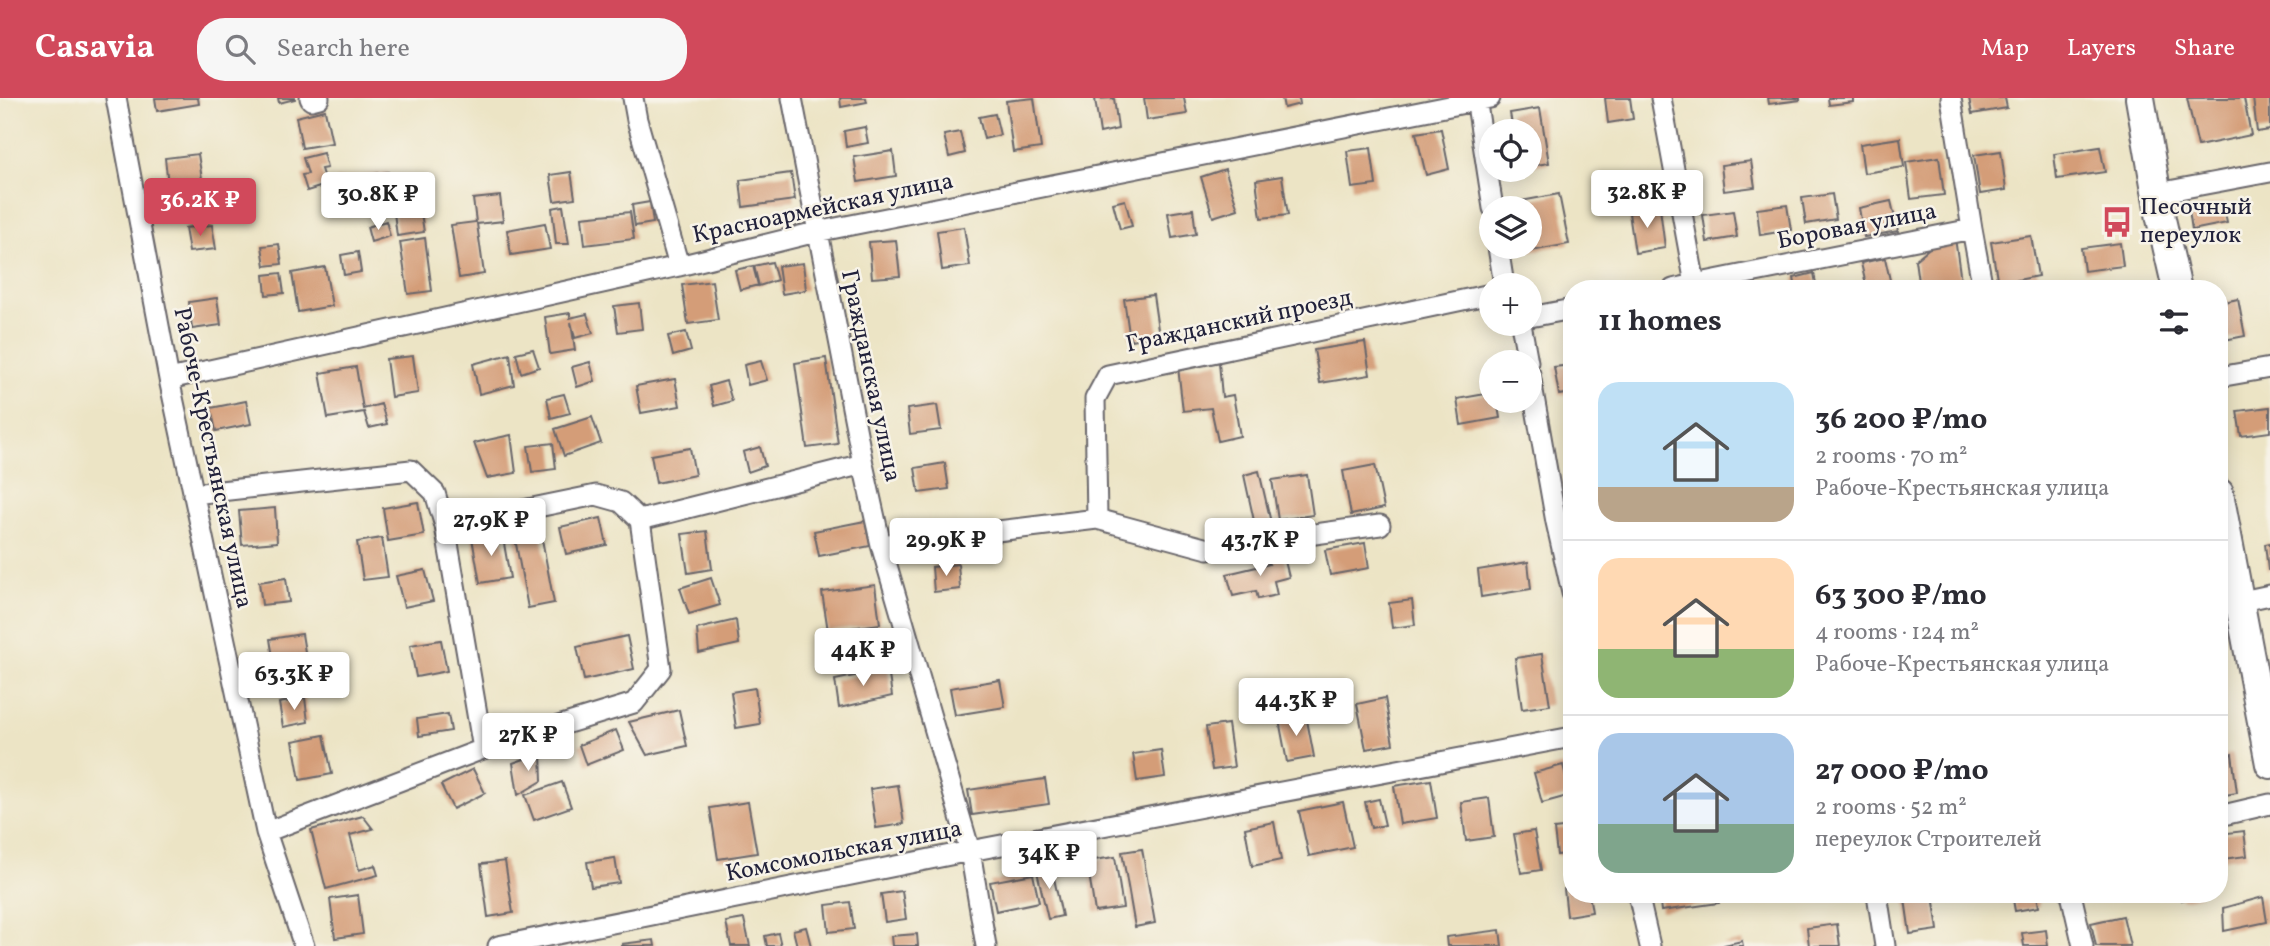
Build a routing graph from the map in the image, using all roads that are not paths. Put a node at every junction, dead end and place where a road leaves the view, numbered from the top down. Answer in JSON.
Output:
{"nodes":[{"id":1,"x":116,"y":98,"type":"edge"},
{"id":2,"x":310,"y":98,"type":"edge"},
{"id":3,"x":318,"y":98,"type":"edge"},
{"id":4,"x":634,"y":98,"type":"edge"},
{"id":5,"x":792,"y":98,"type":"edge"},
{"id":6,"x":1661,"y":98,"type":"edge"},
{"id":7,"x":1951,"y":98,"type":"edge"},
{"id":8,"x":2140,"y":98,"type":"edge"},
{"id":9,"x":1481,"y":99,"type":"edge"},
{"id":10,"x":2270,"y":172,"type":"edge"},
{"id":11,"x":2158,"y":193,"type":"junction"},
{"id":12,"x":1492,"y":196,"type":"edge"},
{"id":13,"x":1972,"y":229,"type":"junction"},
{"id":14,"x":816,"y":232,"type":"junction"},
{"id":15,"x":679,"y":265,"type":"junction"},
{"id":16,"x":1695,"y":280,"type":"edge"},
{"id":17,"x":1729,"y":280,"type":"edge"},
{"id":18,"x":1981,"y":280,"type":"edge"},
{"id":19,"x":2175,"y":280,"type":"edge"},
{"id":20,"x":1479,"y":297,"type":"edge"},
{"id":21,"x":1563,"y":311,"type":"edge"},
{"id":22,"x":1542,"y":315,"type":"edge"},
{"id":23,"x":2270,"y":368,"type":"edge"},
{"id":24,"x":2228,"y":375,"type":"edge"},
{"id":25,"x":169,"y":379,"type":"junction"},
{"id":26,"x":1539,"y":413,"type":"edge"},
{"id":27,"x":863,"y":464,"type":"junction"},
{"id":28,"x":193,"y":494,"type":"junction"},
{"id":29,"x":1563,"y":516,"type":"edge"},
{"id":30,"x":1097,"y":519,"type":"junction"},
{"id":31,"x":640,"y":520,"type":"junction"},
{"id":32,"x":1380,"y":525,"type":"dead end"},
{"id":33,"x":445,"y":526,"type":"junction"},
{"id":34,"x":881,"y":545,"type":"junction"},
{"id":35,"x":2270,"y":594,"type":"edge"},
{"id":36,"x":2229,"y":603,"type":"edge"},
{"id":37,"x":1563,"y":739,"type":"edge"},
{"id":38,"x":483,"y":749,"type":"junction"},
{"id":39,"x":2270,"y":764,"type":"edge"},
{"id":40,"x":2270,"y":804,"type":"edge"},
{"id":41,"x":2228,"y":814,"type":"edge"},
{"id":42,"x":266,"y":832,"type":"junction"},
{"id":43,"x":970,"y":851,"type":"junction"},
{"id":44,"x":1640,"y":903,"type":"edge"},
{"id":45,"x":1878,"y":903,"type":"edge"},
{"id":46,"x":2073,"y":903,"type":"edge"},
{"id":47,"x":304,"y":946,"type":"edge"},
{"id":48,"x":498,"y":946,"type":"edge"},
{"id":49,"x":986,"y":946,"type":"edge"},
{"id":50,"x":1650,"y":946,"type":"edge"},
{"id":51,"x":1885,"y":946,"type":"edge"},
{"id":52,"x":2083,"y":946,"type":"edge"}],
"edges":[{"from":1,"to":25,"type":"street","name":"Рабоче-Крестьянская улица"},
{"from":2,"to":3,"type":"street"},
{"from":4,"to":15,"type":"street"},
{"from":5,"to":14,"type":"street","name":"Гражданская улица"},
{"from":6,"to":16,"type":"street"},
{"from":7,"to":13,"type":"street"},
{"from":8,"to":11,"type":"street"},
{"from":9,"to":12,"type":"street"},
{"from":9,"to":14,"type":"street","name":"Красноармейская улица"},
{"from":10,"to":11,"type":"street"},
{"from":11,"to":19,"type":"street"},
{"from":13,"to":17,"type":"street","name":"Боровая улица"},
{"from":13,"to":18,"type":"street","name":"Боровая улица"},
{"from":14,"to":15,"type":"street","name":"Красноармейская улица"},
{"from":14,"to":27,"type":"street","name":"Гражданская улица"},
{"from":15,"to":25,"type":"street","name":"Красноармейская улица"},
{"from":20,"to":30,"type":"street","name":"Гражданский проезд"},
{"from":21,"to":22,"type":"street"},
{"from":23,"to":24,"type":"street"},
{"from":25,"to":28,"type":"street","name":"Рабоче-Крестьянская улица"},
{"from":26,"to":29,"type":"street"},
{"from":27,"to":31,"type":"street"},
{"from":27,"to":34,"type":"street","name":"Гражданская улица"},
{"from":28,"to":33,"type":"street"},
{"from":28,"to":42,"type":"street","name":"Рабоче-Крестьянская улица"},
{"from":30,"to":32,"type":"street"},
{"from":30,"to":34,"type":"street"},
{"from":31,"to":33,"type":"street"},
{"from":31,"to":38,"type":"street"},
{"from":33,"to":38,"type":"street"},
{"from":34,"to":43,"type":"street","name":"Гражданская улица"},
{"from":35,"to":36,"type":"street"},
{"from":36,"to":39,"type":"street"},
{"from":37,"to":43,"type":"street","name":"Комсомольская улица"},
{"from":38,"to":42,"type":"street"},
{"from":40,"to":41,"type":"street"},
{"from":42,"to":47,"type":"street","name":"Рабоче-Крестьянская улица"},
{"from":43,"to":48,"type":"street","name":"Комсомольская улица"},
{"from":43,"to":49,"type":"street","name":"Гражданская улица"},
{"from":44,"to":50,"type":"street"},
{"from":45,"to":51,"type":"street"},
{"from":46,"to":52,"type":"street"}]}
